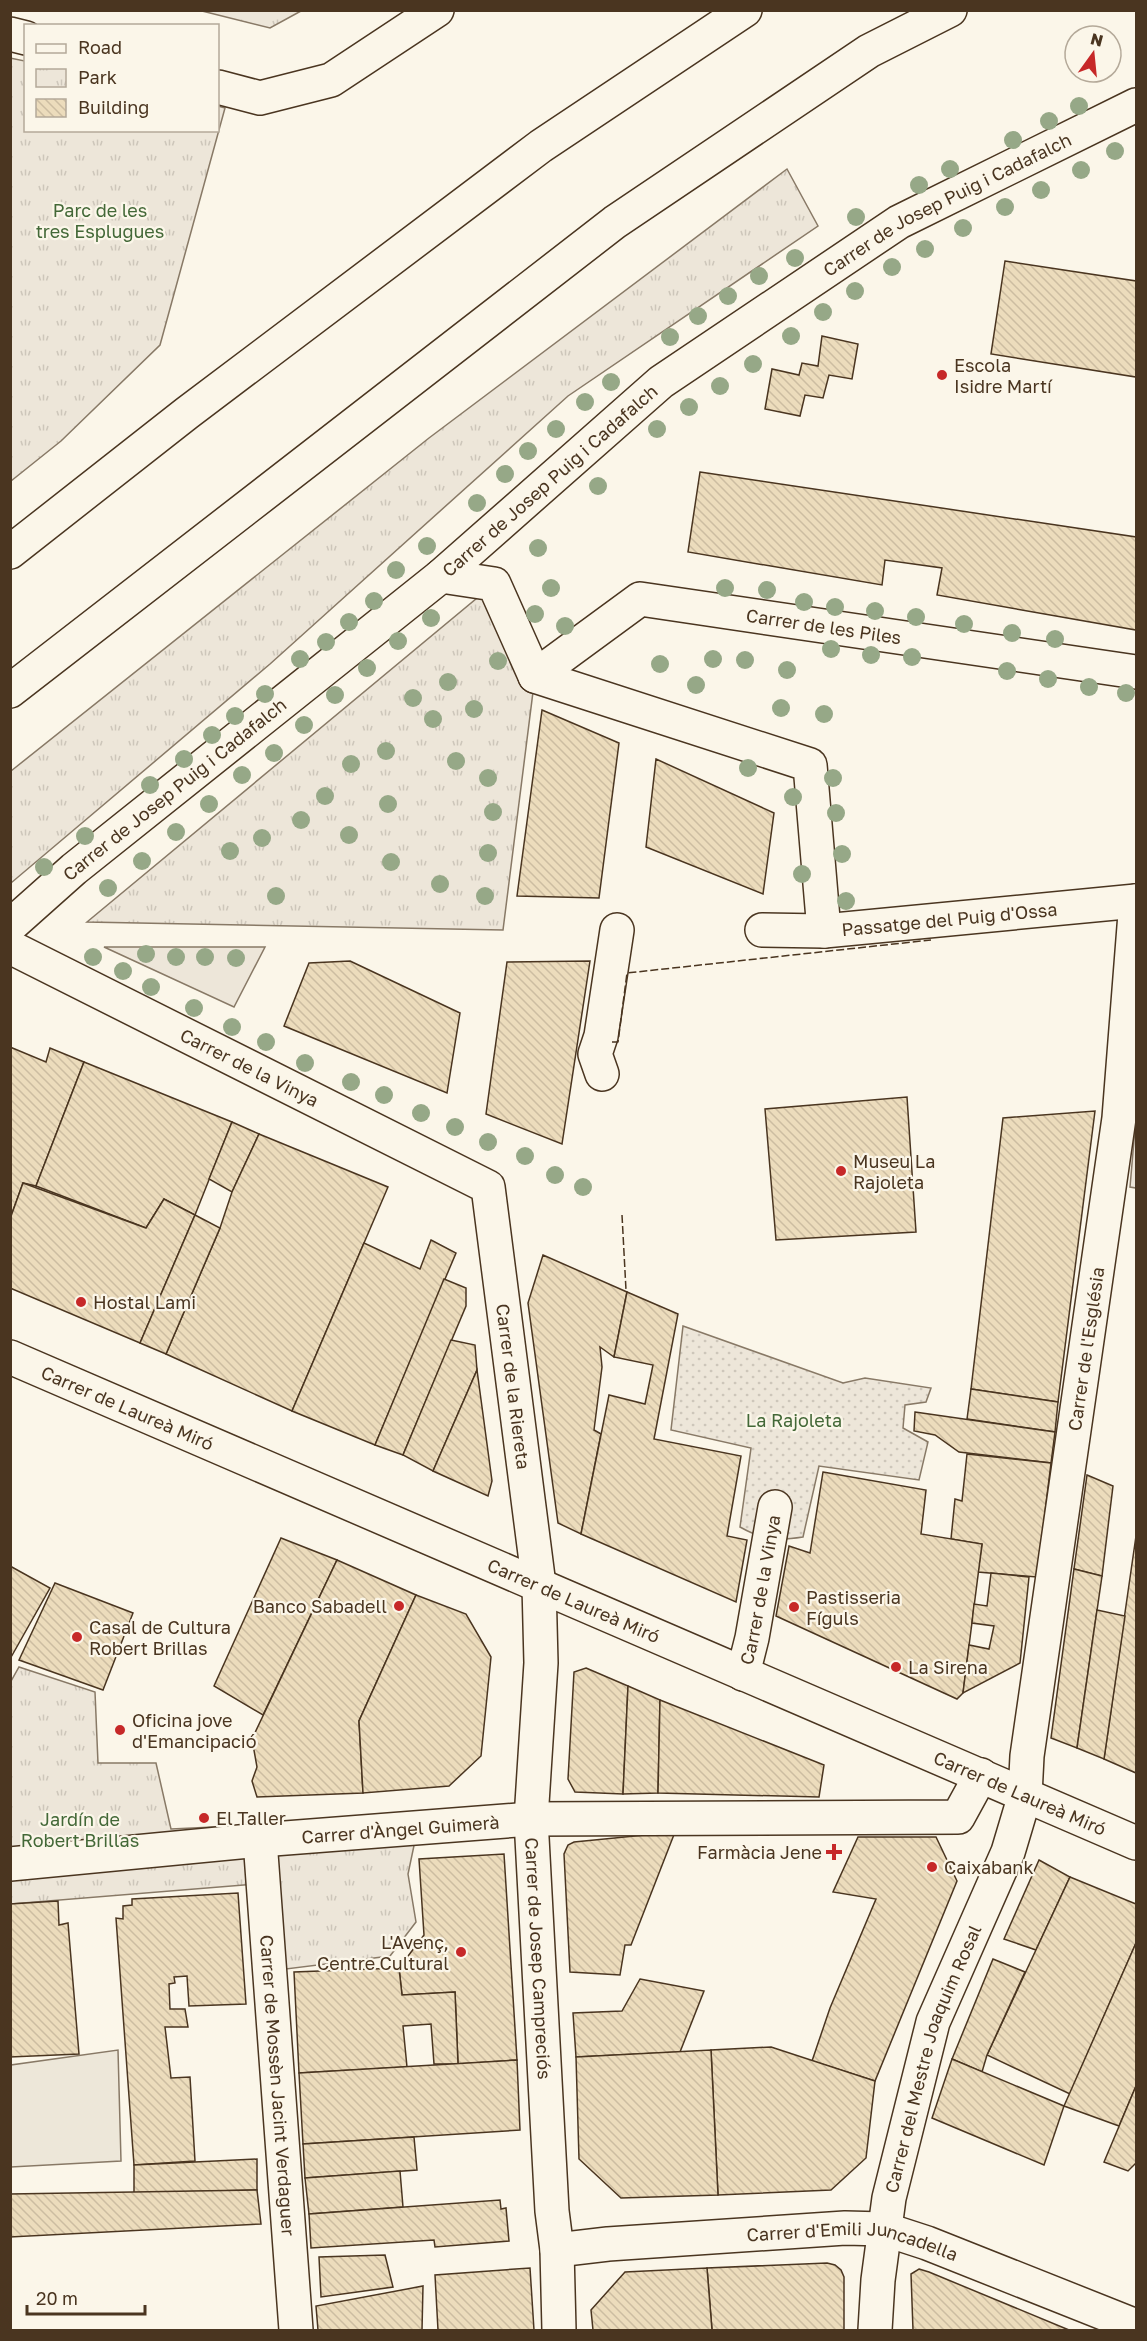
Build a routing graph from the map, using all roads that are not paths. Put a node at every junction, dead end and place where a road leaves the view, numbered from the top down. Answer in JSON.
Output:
{"nodes":[{"id":1,"x":437,"y":10,"type":"edge"},
{"id":2,"x":745,"y":10,"type":"edge"},
{"id":3,"x":950,"y":10,"type":"edge"},
{"id":4,"x":219,"y":87,"type":"edge"},
{"id":5,"x":1137,"y":105,"type":"edge"},
{"id":6,"x":10,"y":552,"type":"edge"},
{"id":7,"x":441,"y":576,"type":"junction"},
{"id":8,"x":1137,"y":672,"type":"edge"},
{"id":9,"x":535,"y":676,"type":"junction"},
{"id":10,"x":10,"y":691,"type":"edge"},
{"id":11,"x":1137,"y":901,"type":"edge"},
{"id":12,"x":10,"y":926,"type":"edge"},
{"id":13,"x":617,"y":930,"type":"dead end"},
{"id":14,"x":762,"y":930,"type":"dead end"},
{"id":15,"x":824,"y":931,"type":"junction"},
{"id":16,"x":10,"y":947,"type":"edge"},
{"id":17,"x":602,"y":1074,"type":"dead end"},
{"id":18,"x":488,"y":1187,"type":"joint"},
{"id":19,"x":10,"y":1357,"type":"edge"},
{"id":20,"x":775,"y":1506,"type":"dead end"},
{"id":21,"x":539,"y":1585,"type":"junction"},
{"id":22,"x":743,"y":1674,"type":"junction"},
{"id":23,"x":981,"y":1776,"type":"junction"},
{"id":24,"x":1025,"y":1795,"type":"junction"},
{"id":25,"x":531,"y":1819,"type":"junction"},
{"id":26,"x":260,"y":1840,"type":"junction"},
{"id":27,"x":1137,"y":1843,"type":"edge"},
{"id":28,"x":10,"y":1864,"type":"edge"},
{"id":29,"x":884,"y":2229,"type":"junction"},
{"id":30,"x":557,"y":2250,"type":"junction"},
{"id":31,"x":1137,"y":2326,"type":"edge"},
{"id":32,"x":296,"y":2331,"type":"edge"},
{"id":33,"x":559,"y":2331,"type":"edge"},
{"id":34,"x":875,"y":2331,"type":"edge"}],
"edges":[{"from":1,"to":4,"type":"main road"},
{"from":2,"to":6,"type":"main road"},
{"from":3,"to":10,"type":"main road"},
{"from":5,"to":7,"type":"main road","name":"Carrer de Josep Puig i Cadafalch"},
{"from":7,"to":9,"type":"main road"},
{"from":7,"to":12,"type":"main road","name":"Carrer de Josep Puig i Cadafalch"},
{"from":8,"to":9,"type":"main road","name":"Carrer de les Piles"},
{"from":9,"to":15,"type":"main road"},
{"from":11,"to":15,"type":"main road","name":"Passatge del Puig d'Ossa"},
{"from":11,"to":24,"type":"main road","name":"Carrer de l'Església"},
{"from":13,"to":17,"type":"main road"},
{"from":14,"to":15,"type":"main road","name":"Passatge del Puig d'Ossa"},
{"from":16,"to":18,"type":"main road","name":"Carrer de la Vinya"},
{"from":18,"to":21,"type":"main road","name":"Carrer de la Riereta"},
{"from":19,"to":21,"type":"main road","name":"Carrer de Laureà Miró"},
{"from":20,"to":22,"type":"main road","name":"Carrer de la Vinya"},
{"from":21,"to":22,"type":"main road","name":"Carrer de Laureà Miró"},
{"from":21,"to":25,"type":"main road","name":"Carrer de Josep Campreciós"},
{"from":22,"to":23,"type":"main road","name":"Carrer de Laureà Miró"},
{"from":23,"to":24,"type":"main road","name":"Carrer de Laureà Miró"},
{"from":23,"to":25,"type":"main road","name":"Carrer d'Àngel Guimerà"},
{"from":24,"to":27,"type":"main road","name":"Carrer de Laureà Miró"},
{"from":24,"to":29,"type":"main road","name":"Carrer del Mestre Joaquim Rosal"},
{"from":25,"to":26,"type":"main road","name":"Carrer d'Àngel Guimerà"},
{"from":25,"to":30,"type":"main road","name":"Carrer de Josep Campreciós"},
{"from":26,"to":28,"type":"main road","name":"Carrer d'Àngel Guimerà"},
{"from":26,"to":32,"type":"main road","name":"Carrer de Mossèn Jacint Verdaguer"},
{"from":29,"to":30,"type":"main road","name":"Carrer d'Emili Juncadella"},
{"from":29,"to":31,"type":"main road","name":"Carrer d'Emili Juncadella"},
{"from":29,"to":34,"type":"main road","name":"Carrer del Mestre Joaquim Rosal"},
{"from":30,"to":33,"type":"main road","name":"Carrer de Josep Campreciós"}]}
